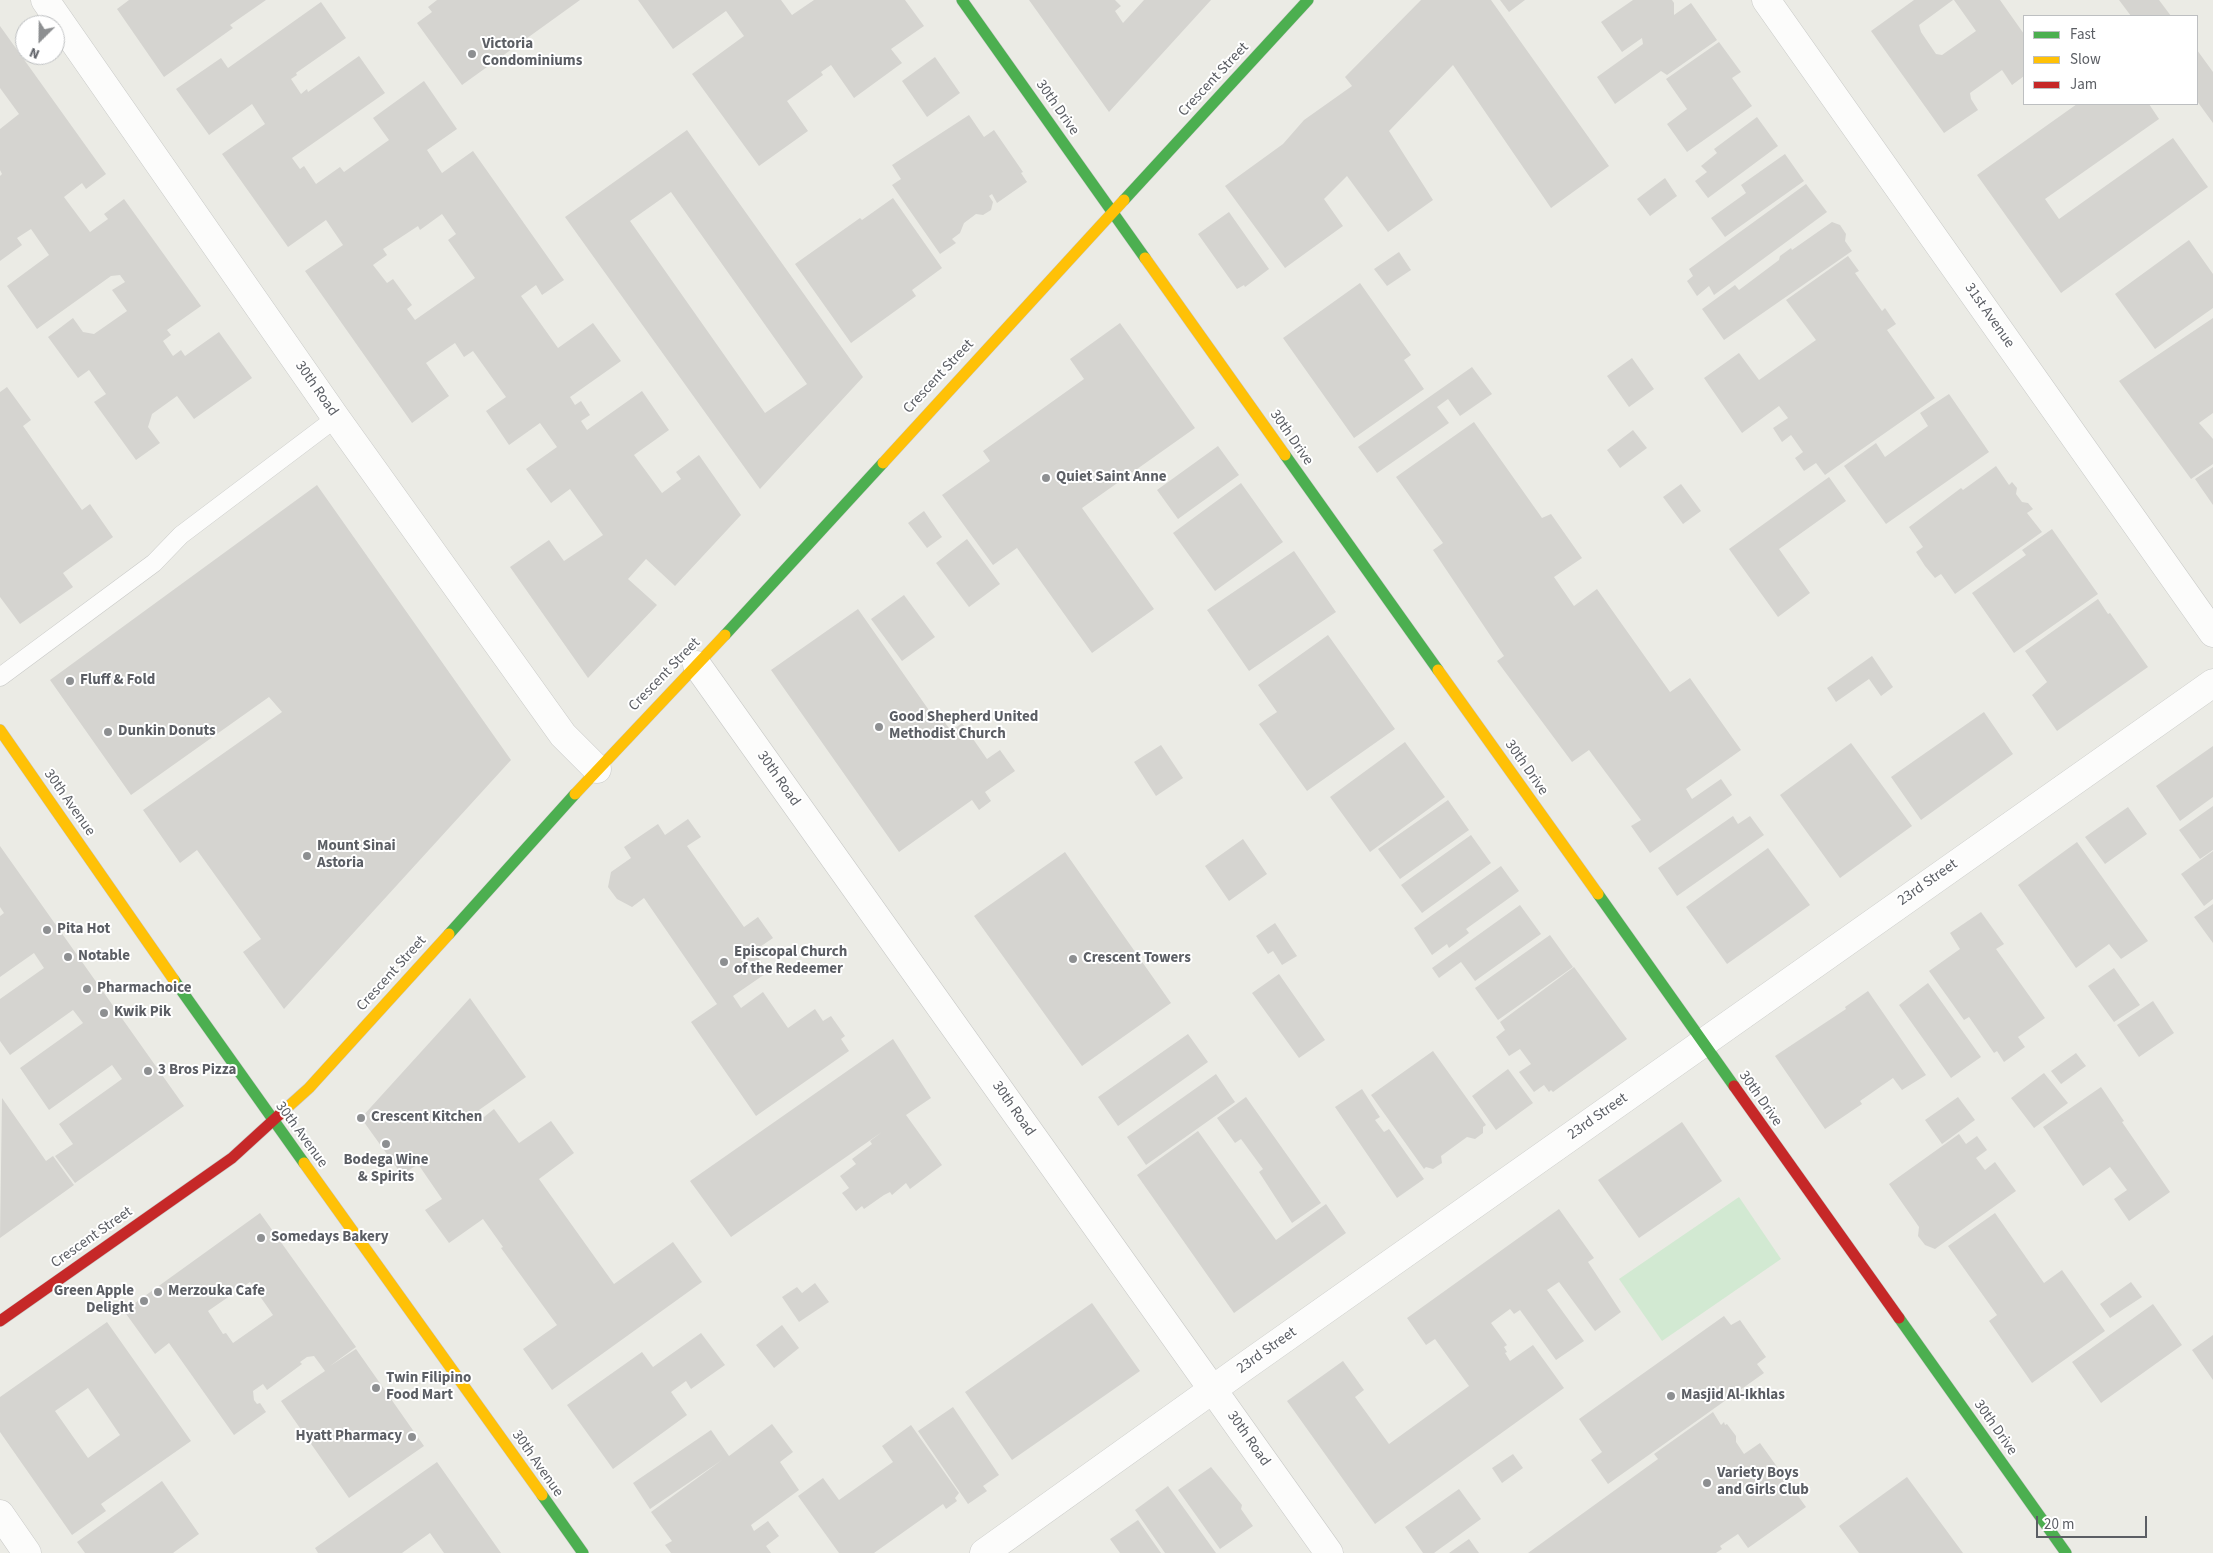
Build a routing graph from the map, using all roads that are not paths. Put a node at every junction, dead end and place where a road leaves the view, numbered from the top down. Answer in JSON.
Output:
{"nodes":[{"id":1,"x":46,"y":0,"type":"edge"},
{"id":2,"x":962,"y":0,"type":"edge"},
{"id":3,"x":1308,"y":0,"type":"edge"},
{"id":4,"x":1766,"y":0,"type":"edge"},
{"id":5,"x":1111,"y":212,"type":"junction"},
{"id":6,"x":336,"y":418,"type":"junction"},
{"id":7,"x":2213,"y":633,"type":"edge"},
{"id":8,"x":696,"y":665,"type":"junction"},
{"id":9,"x":0,"y":677,"type":"edge"},
{"id":10,"x":2213,"y":683,"type":"edge"},
{"id":11,"x":4,"y":746,"type":"edge"},
{"id":12,"x":597,"y":769,"type":"junction"},
{"id":13,"x":1702,"y":1042,"type":"junction"},
{"id":14,"x":273,"y":1122,"type":"junction"},
{"id":15,"x":0,"y":1321,"type":"edge"},
{"id":16,"x":1212,"y":1389,"type":"junction"},
{"id":17,"x":0,"y":1514,"type":"edge"},
{"id":18,"x":27,"y":1553,"type":"edge"},
{"id":19,"x":582,"y":1553,"type":"edge"},
{"id":20,"x":984,"y":1553,"type":"edge"},
{"id":21,"x":1329,"y":1553,"type":"edge"},
{"id":22,"x":2066,"y":1553,"type":"edge"}],
"edges":[{"from":1,"to":6,"type":"street","name":"30th Road"},
{"from":2,"to":5,"type":"street","name":"30th Drive"},
{"from":3,"to":5,"type":"street","name":"Crescent Street"},
{"from":4,"to":7,"type":"street","name":"31st Avenue"},
{"from":5,"to":8,"type":"street","name":"Crescent Street"},
{"from":5,"to":13,"type":"street","name":"30th Drive"},
{"from":6,"to":9,"type":"lane"},
{"from":6,"to":12,"type":"street","name":"30th Road"},
{"from":8,"to":12,"type":"street","name":"Crescent Street"},
{"from":8,"to":16,"type":"street","name":"30th Road"},
{"from":10,"to":13,"type":"street","name":"23rd Street"},
{"from":11,"to":14,"type":"street","name":"30th Avenue"},
{"from":12,"to":14,"type":"street","name":"Crescent Street"},
{"from":13,"to":16,"type":"street","name":"23rd Street"},
{"from":13,"to":22,"type":"street","name":"30th Drive"},
{"from":14,"to":15,"type":"street","name":"Crescent Street"},
{"from":14,"to":19,"type":"street","name":"30th Avenue"},
{"from":16,"to":20,"type":"street","name":"23rd Street"},
{"from":16,"to":21,"type":"street","name":"30th Road"},
{"from":17,"to":18,"type":"street"}]}
